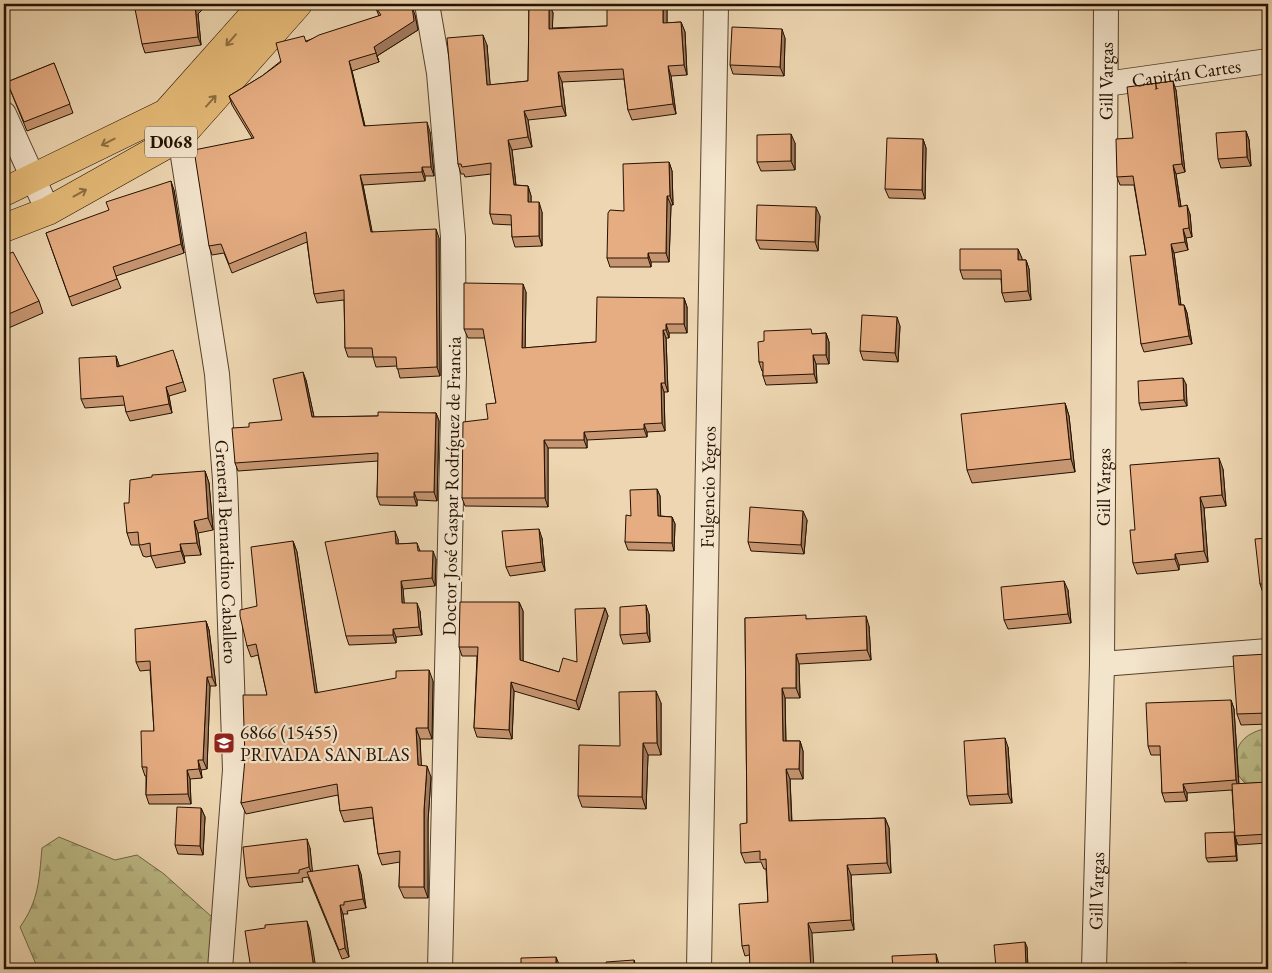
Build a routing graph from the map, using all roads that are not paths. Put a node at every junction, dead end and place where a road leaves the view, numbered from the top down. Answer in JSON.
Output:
{"nodes":[{"id":1,"x":263,"y":4,"type":"edge"},
{"id":2,"x":298,"y":4,"type":"edge"},
{"id":3,"x":427,"y":4,"type":"edge"},
{"id":4,"x":716,"y":4,"type":"edge"},
{"id":5,"x":1106,"y":4,"type":"edge"},
{"id":6,"x":1268,"y":62,"type":"edge"},
{"id":7,"x":1106,"y":84,"type":"junction"},
{"id":8,"x":4,"y":114,"type":"edge"},
{"id":9,"x":180,"y":137,"type":"junction"},
{"id":10,"x":33,"y":180,"type":"junction"},
{"id":11,"x":4,"y":192,"type":"edge"},
{"id":12,"x":48,"y":211,"type":"junction"},
{"id":13,"x":4,"y":228,"type":"edge"},
{"id":14,"x":1268,"y":651,"type":"edge"},
{"id":15,"x":1102,"y":664,"type":"junction"},
{"id":16,"x":220,"y":969,"type":"edge"},
{"id":17,"x":440,"y":969,"type":"edge"},
{"id":18,"x":699,"y":969,"type":"edge"},
{"id":19,"x":1094,"y":969,"type":"edge"}],
"edges":[{"from":1,"to":10,"type":"main road","number":"D068","one_way":true},
{"from":9,"to":2,"type":"main road","number":"D068","one_way":true},
{"from":3,"to":17,"type":"street","name":"Doctor José Gaspar Rodríguez de Francia"},
{"from":4,"to":18,"type":"street","name":"Fulgencio Yegros"},
{"from":5,"to":7,"type":"street","name":"Gill Vargas"},
{"from":6,"to":7,"type":"street","name":"Capitán Cartes"},
{"from":7,"to":15,"type":"street","name":"Gill Vargas"},
{"from":8,"to":10,"type":"street"},
{"from":12,"to":9,"type":"main road","number":"D068","one_way":true},
{"from":9,"to":16,"type":"street","name":"Greneral Bernardino Caballero"},
{"from":10,"to":11,"type":"main road","number":"D068"},
{"from":10,"to":12,"type":"street"},
{"from":12,"to":13,"type":"main road","number":"D068"},
{"from":14,"to":15,"type":"street"},
{"from":15,"to":19,"type":"street","name":"Gill Vargas"}]}
